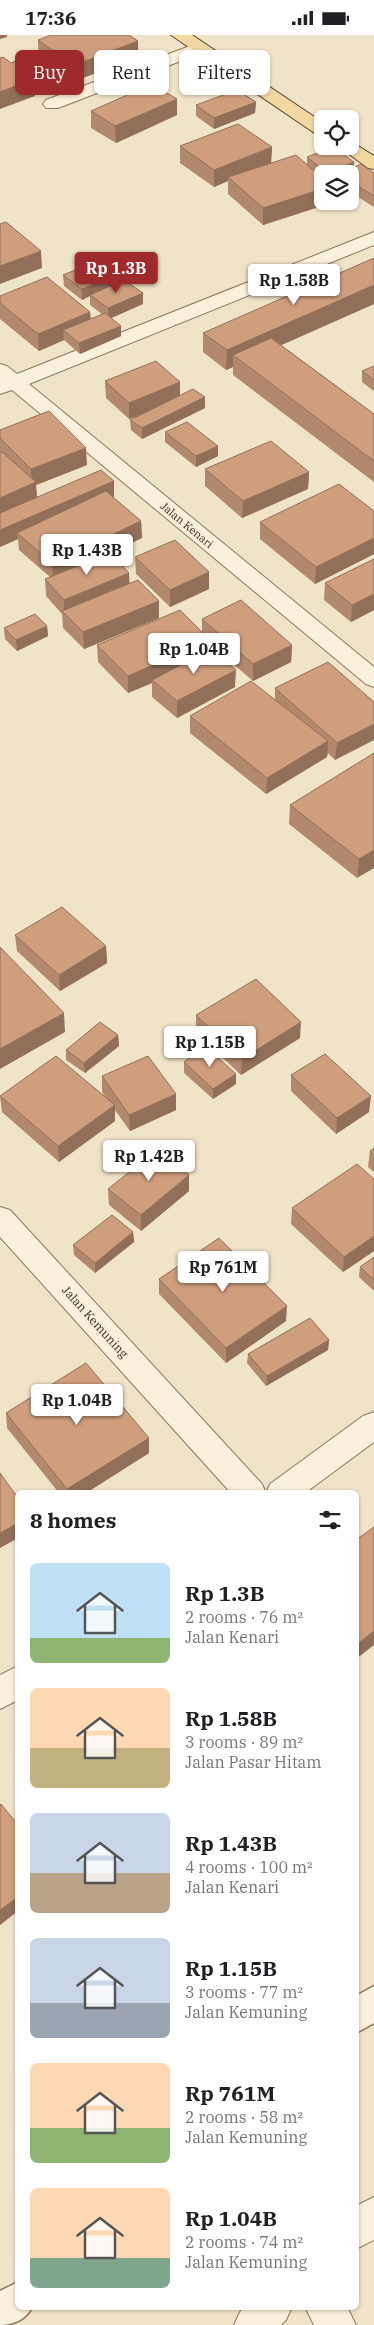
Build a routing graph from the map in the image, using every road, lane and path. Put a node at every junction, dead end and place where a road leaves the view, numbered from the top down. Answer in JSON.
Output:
{"nodes":[{"id":1,"x":180,"y":35,"type":"edge"},
{"id":2,"x":198,"y":48,"type":"junction"},
{"id":3,"x":52,"y":104,"type":"dead end"},
{"id":4,"x":314,"y":125,"type":"edge"},
{"id":5,"x":359,"y":154,"type":"edge"},
{"id":6,"x":374,"y":164,"type":"edge"},
{"id":7,"x":374,"y":238,"type":"edge"},
{"id":8,"x":13,"y":385,"type":"edge"},
{"id":9,"x":374,"y":679,"type":"edge"},
{"id":10,"x":0,"y":1218,"type":"edge"},
{"id":11,"x":374,"y":1425,"type":"edge"},
{"id":12,"x":248,"y":1490,"type":"edge"},
{"id":13,"x":285,"y":1490,"type":"edge"},
{"id":14,"x":15,"y":1683,"type":"edge"},
{"id":15,"x":0,"y":1694,"type":"edge"},
{"id":16,"x":374,"y":2003,"type":"edge"},
{"id":17,"x":359,"y":2015,"type":"edge"},
{"id":18,"x":374,"y":2215,"type":"edge"},
{"id":19,"x":359,"y":2228,"type":"edge"},
{"id":20,"x":15,"y":2301,"type":"edge"},
{"id":21,"x":270,"y":2310,"type":"edge"},
{"id":22,"x":326,"y":2310,"type":"edge"},
{"id":23,"x":0,"y":2313,"type":"edge"},
{"id":24,"x":253,"y":2325,"type":"edge"},
{"id":25,"x":337,"y":2325,"type":"edge"}],
"edges":[{"from":1,"to":2,"type":"main road"},
{"from":2,"to":3,"type":"street"},
{"from":2,"to":4,"type":"main road"},
{"from":5,"to":6,"type":"main road"},
{"from":7,"to":8,"type":"street"},
{"from":8,"to":9,"type":"street","name":"Jalan Kenari"},
{"from":10,"to":12,"type":"street","name":"Jalan Kemuning"},
{"from":11,"to":13,"type":"street"},
{"from":14,"to":15,"type":"street"},
{"from":16,"to":17,"type":"lane"},
{"from":18,"to":19,"type":"street"},
{"from":20,"to":23,"type":"lane"},
{"from":21,"to":24,"type":"street"},
{"from":22,"to":25,"type":"street"}]}
